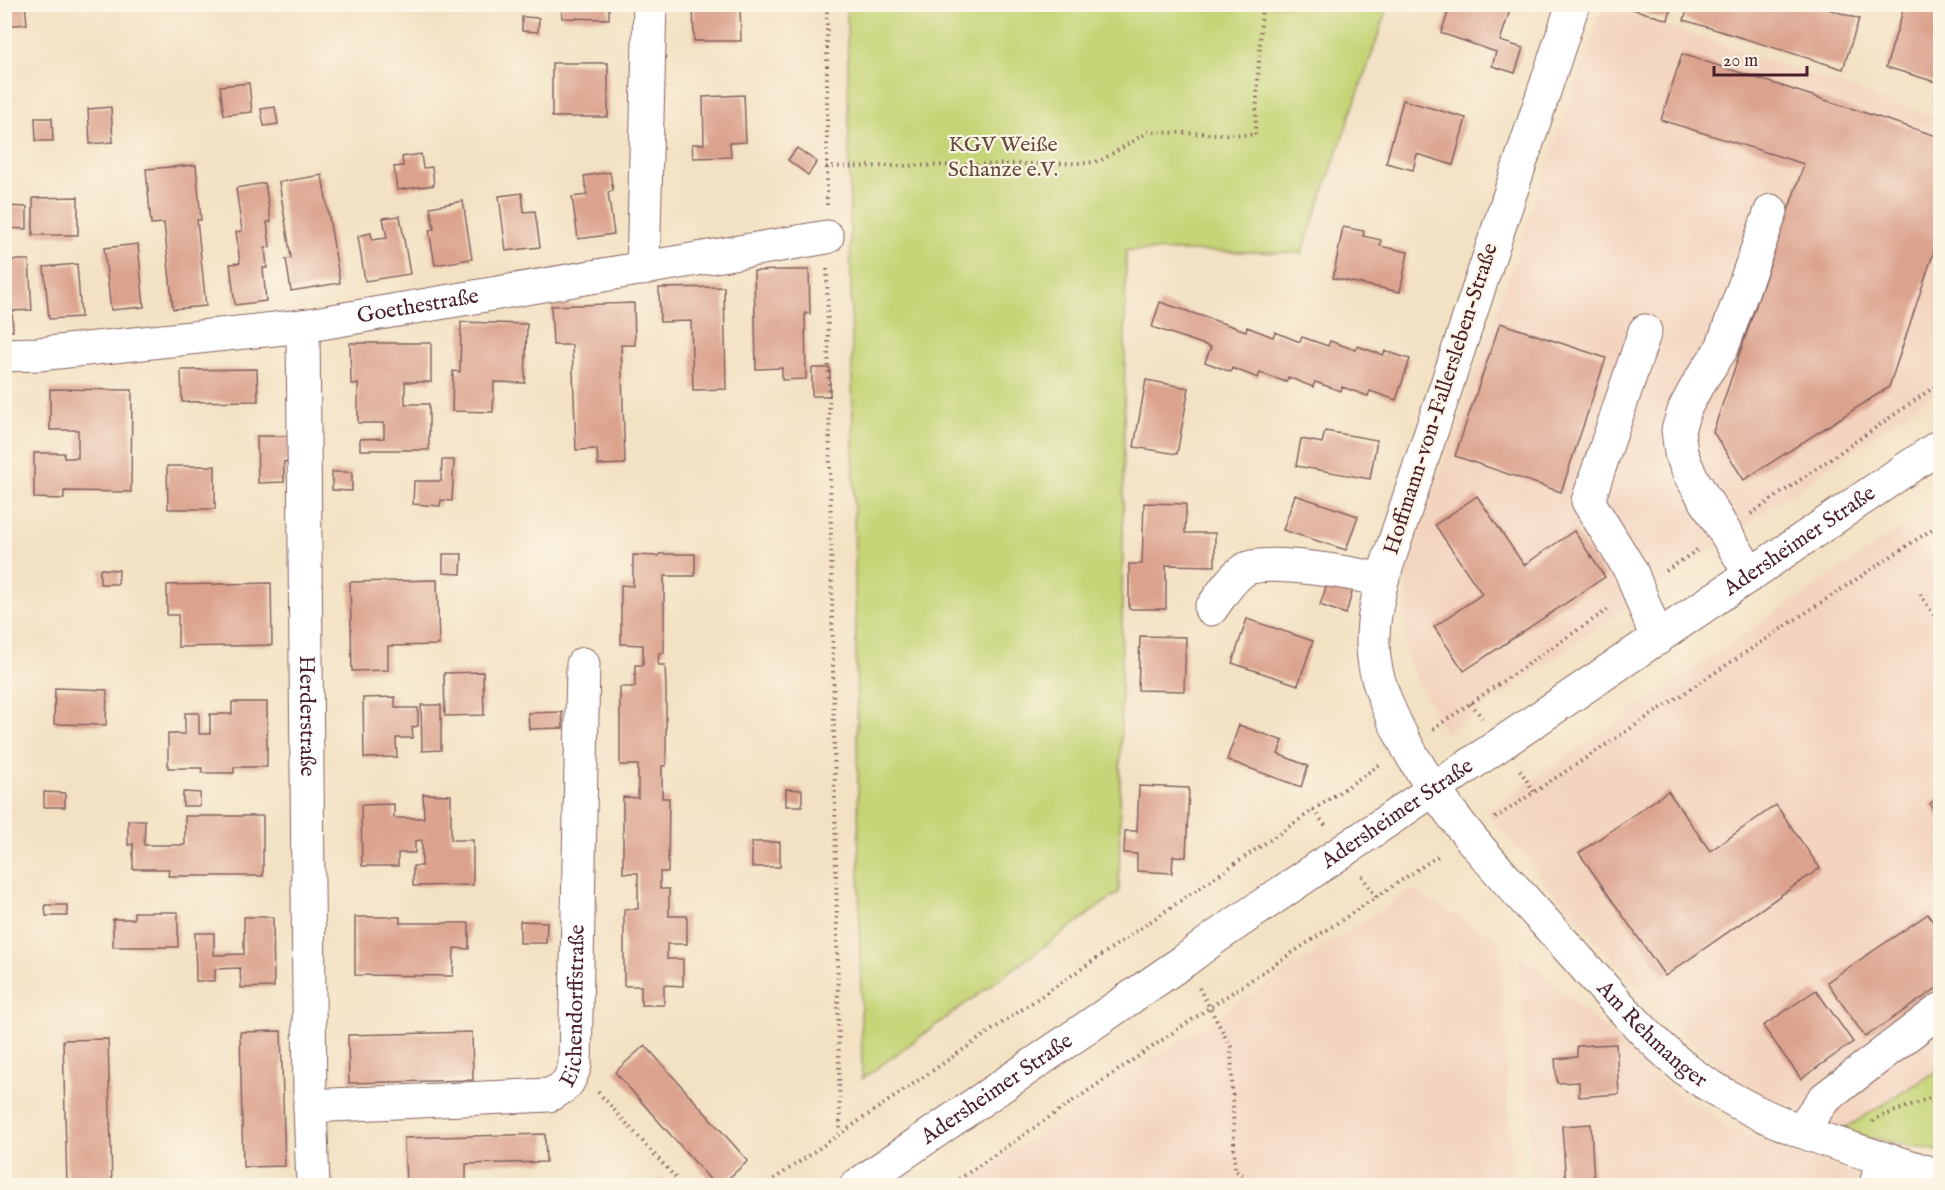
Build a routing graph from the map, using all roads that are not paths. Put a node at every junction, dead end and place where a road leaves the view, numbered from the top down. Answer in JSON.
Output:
{"nodes":[{"id":1,"x":650,"y":4,"type":"edge"},
{"id":2,"x":1572,"y":4,"type":"edge"},
{"id":3,"x":1771,"y":211,"type":"dead end"},
{"id":4,"x":827,"y":237,"type":"road end"},
{"id":5,"x":643,"y":269,"type":"junction"},
{"id":6,"x":303,"y":326,"type":"junction"},
{"id":7,"x":1645,"y":331,"type":"dead end"},
{"id":8,"x":4,"y":355,"type":"edge"},
{"id":9,"x":1939,"y":451,"type":"edge"},
{"id":10,"x":1750,"y":575,"type":"junction"},
{"id":11,"x":1382,"y":580,"type":"junction"},
{"id":12,"x":1211,"y":609,"type":"dead end"},
{"id":13,"x":1657,"y":639,"type":"junction"},
{"id":14,"x":583,"y":664,"type":"dead end"},
{"id":15,"x":1434,"y":791,"type":"junction"},
{"id":16,"x":1941,"y":1010,"type":"edge"},
{"id":17,"x":310,"y":1106,"type":"junction"},
{"id":18,"x":1800,"y":1131,"type":"junction"},
{"id":19,"x":1872,"y":1164,"type":"edge"},
{"id":20,"x":1941,"y":1176,"type":"edge"},
{"id":21,"x":313,"y":1185,"type":"edge"},
{"id":22,"x":856,"y":1185,"type":"edge"}],
"edges":[{"from":1,"to":5,"type":"street"},
{"from":2,"to":11,"type":"street","name":"Hoffmann-von-Fallersleben-Straße"},
{"from":3,"to":10,"type":"street"},
{"from":4,"to":5,"type":"street","name":"Goethestraße"},
{"from":5,"to":6,"type":"street","name":"Goethestraße"},
{"from":6,"to":8,"type":"street","name":"Goethestraße"},
{"from":6,"to":17,"type":"street","name":"Herderstraße"},
{"from":7,"to":13,"type":"street"},
{"from":9,"to":10,"type":"street","name":"Adersheimer Straße"},
{"from":10,"to":13,"type":"street","name":"Adersheimer Straße"},
{"from":11,"to":12,"type":"street"},
{"from":11,"to":15,"type":"street","name":"Hoffmann-von-Fallersleben-Straße"},
{"from":13,"to":15,"type":"street","name":"Adersheimer Straße"},
{"from":14,"to":17,"type":"street","name":"Eichendorffstraße"},
{"from":15,"to":18,"type":"street","name":"Am Rehmanger"},
{"from":15,"to":22,"type":"street","name":"Adersheimer Straße"},
{"from":16,"to":18,"type":"street"},
{"from":17,"to":21,"type":"street","name":"Herderstraße"},
{"from":18,"to":19,"type":"street","name":"Am Rehmanger"},
{"from":19,"to":20,"type":"street","name":"Am Rehmanger"}]}
